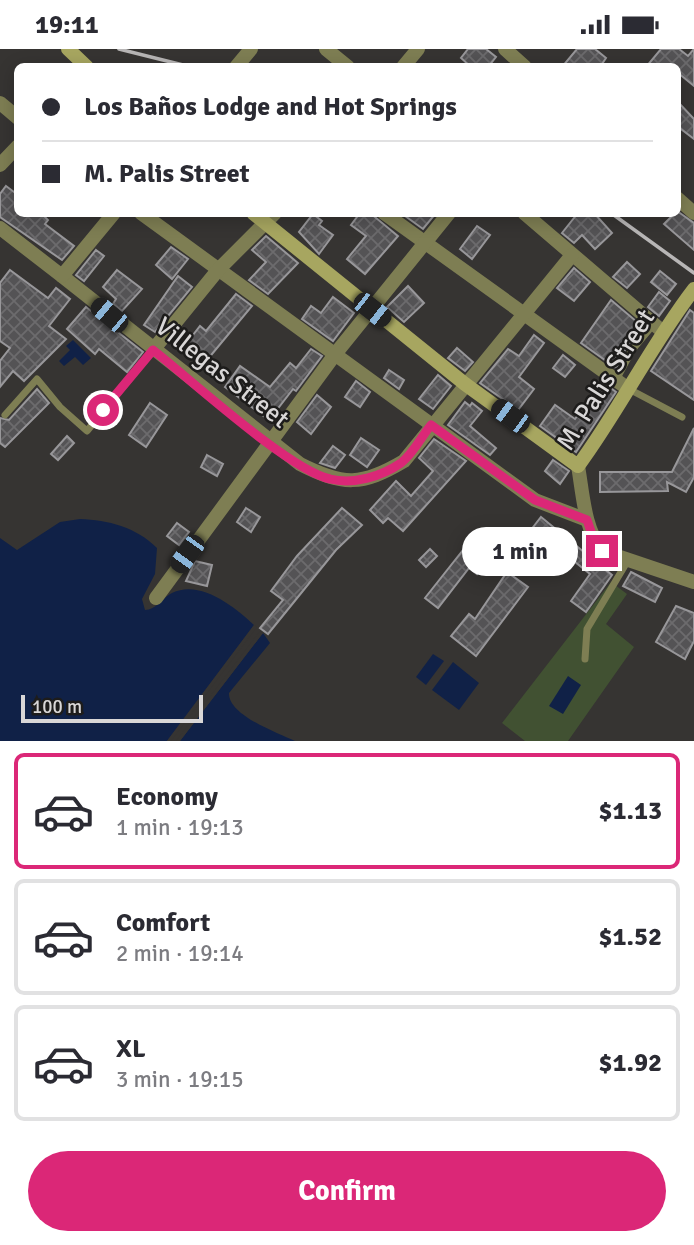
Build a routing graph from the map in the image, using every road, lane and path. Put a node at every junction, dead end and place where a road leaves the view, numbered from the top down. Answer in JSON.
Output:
{"nodes":[{"id":1,"x":68,"y":49,"type":"edge"},
{"id":2,"x":251,"y":49,"type":"edge"},
{"id":3,"x":326,"y":49,"type":"edge"},
{"id":4,"x":418,"y":49,"type":"edge"},
{"id":5,"x":505,"y":49,"type":"edge"},
{"id":6,"x":83,"y":63,"type":"edge"},
{"id":7,"x":239,"y":63,"type":"edge"},
{"id":8,"x":343,"y":63,"type":"edge"},
{"id":9,"x":406,"y":63,"type":"edge"},
{"id":10,"x":521,"y":63,"type":"edge"},
{"id":11,"x":0,"y":103,"type":"edge"},
{"id":12,"x":14,"y":115,"type":"edge"},
{"id":13,"x":14,"y":150,"type":"edge"},
{"id":14,"x":0,"y":165,"type":"edge"},
{"id":15,"x":111,"y":217,"type":"edge"},
{"id":16,"x":146,"y":217,"type":"edge"},
{"id":17,"x":389,"y":217,"type":"edge"},
{"id":18,"x":446,"y":217,"type":"edge"},
{"id":19,"x":529,"y":217,"type":"edge"},
{"id":20,"x":270,"y":219,"type":"edge"},
{"id":21,"x":0,"y":228,"type":"edge"},
{"id":22,"x":423,"y":244,"type":"junction"},
{"id":23,"x":572,"y":255,"type":"junction"},
{"id":24,"x":218,"y":270,"type":"junction"},
{"id":25,"x":62,"y":276,"type":"junction"},
{"id":26,"x":694,"y":289,"type":"edge"},
{"id":27,"x":372,"y":310,"type":"junction"},
{"id":28,"x":523,"y":314,"type":"junction"},
{"id":29,"x":658,"y":328,"type":"junction"},
{"id":30,"x":153,"y":350,"type":"junction"},
{"id":31,"x":336,"y":353,"type":"junction"},
{"id":32,"x":465,"y":384,"type":"junction"},
{"id":33,"x":622,"y":384,"type":"junction"},
{"id":34,"x":5,"y":415,"type":"dead end"},
{"id":35,"x":682,"y":417,"type":"dead end"},
{"id":36,"x":431,"y":425,"type":"junction"},
{"id":37,"x":270,"y":443,"type":"junction"},
{"id":38,"x":578,"y":465,"type":"junction"},
{"id":39,"x":587,"y":520,"type":"junction"},
{"id":40,"x":627,"y":562,"type":"junction"},
{"id":41,"x":694,"y":581,"type":"edge"},
{"id":42,"x":156,"y":598,"type":"dead end"},
{"id":43,"x":585,"y":659,"type":"dead end"}],
"edges":[{"from":1,"to":6,"type":"main road"},
{"from":2,"to":7,"type":"street"},
{"from":3,"to":8,"type":"street"},
{"from":4,"to":9,"type":"street"},
{"from":5,"to":10,"type":"street"},
{"from":11,"to":12,"type":"street"},
{"from":13,"to":14,"type":"street"},
{"from":15,"to":25,"type":"street"},
{"from":16,"to":24,"type":"street"},
{"from":17,"to":22,"type":"street"},
{"from":18,"to":22,"type":"street"},
{"from":19,"to":23,"type":"street"},
{"from":20,"to":24,"type":"street"},
{"from":20,"to":27,"type":"main road"},
{"from":21,"to":25,"type":"street","name":"Villegas Street"},
{"from":22,"to":27,"type":"street"},
{"from":22,"to":28,"type":"street"},
{"from":23,"to":28,"type":"street"},
{"from":23,"to":29,"type":"street"},
{"from":24,"to":30,"type":"street"},
{"from":24,"to":31,"type":"street"},
{"from":25,"to":30,"type":"street","name":"Villegas Street"},
{"from":26,"to":29,"type":"main road","name":"M. Palis Street"},
{"from":27,"to":31,"type":"street"},
{"from":27,"to":32,"type":"main road"},
{"from":28,"to":32,"type":"street"},
{"from":28,"to":33,"type":"street"},
{"from":29,"to":33,"type":"main road","name":"M. Palis Street"},
{"from":30,"to":34,"type":"lane"},
{"from":30,"to":37,"type":"street","name":"Villegas Street"},
{"from":31,"to":36,"type":"street"},
{"from":31,"to":37,"type":"street"},
{"from":32,"to":36,"type":"street"},
{"from":32,"to":38,"type":"main road"},
{"from":33,"to":35,"type":"lane"},
{"from":33,"to":38,"type":"main road","name":"M. Palis Street"},
{"from":36,"to":37,"type":"street","name":"Villegas Street"},
{"from":36,"to":39,"type":"street"},
{"from":37,"to":42,"type":"street"},
{"from":38,"to":39,"type":"street","name":"M. Palis Street"},
{"from":39,"to":40,"type":"street","name":"M. Palis Street"},
{"from":40,"to":41,"type":"street"},
{"from":40,"to":43,"type":"lane"}]}
